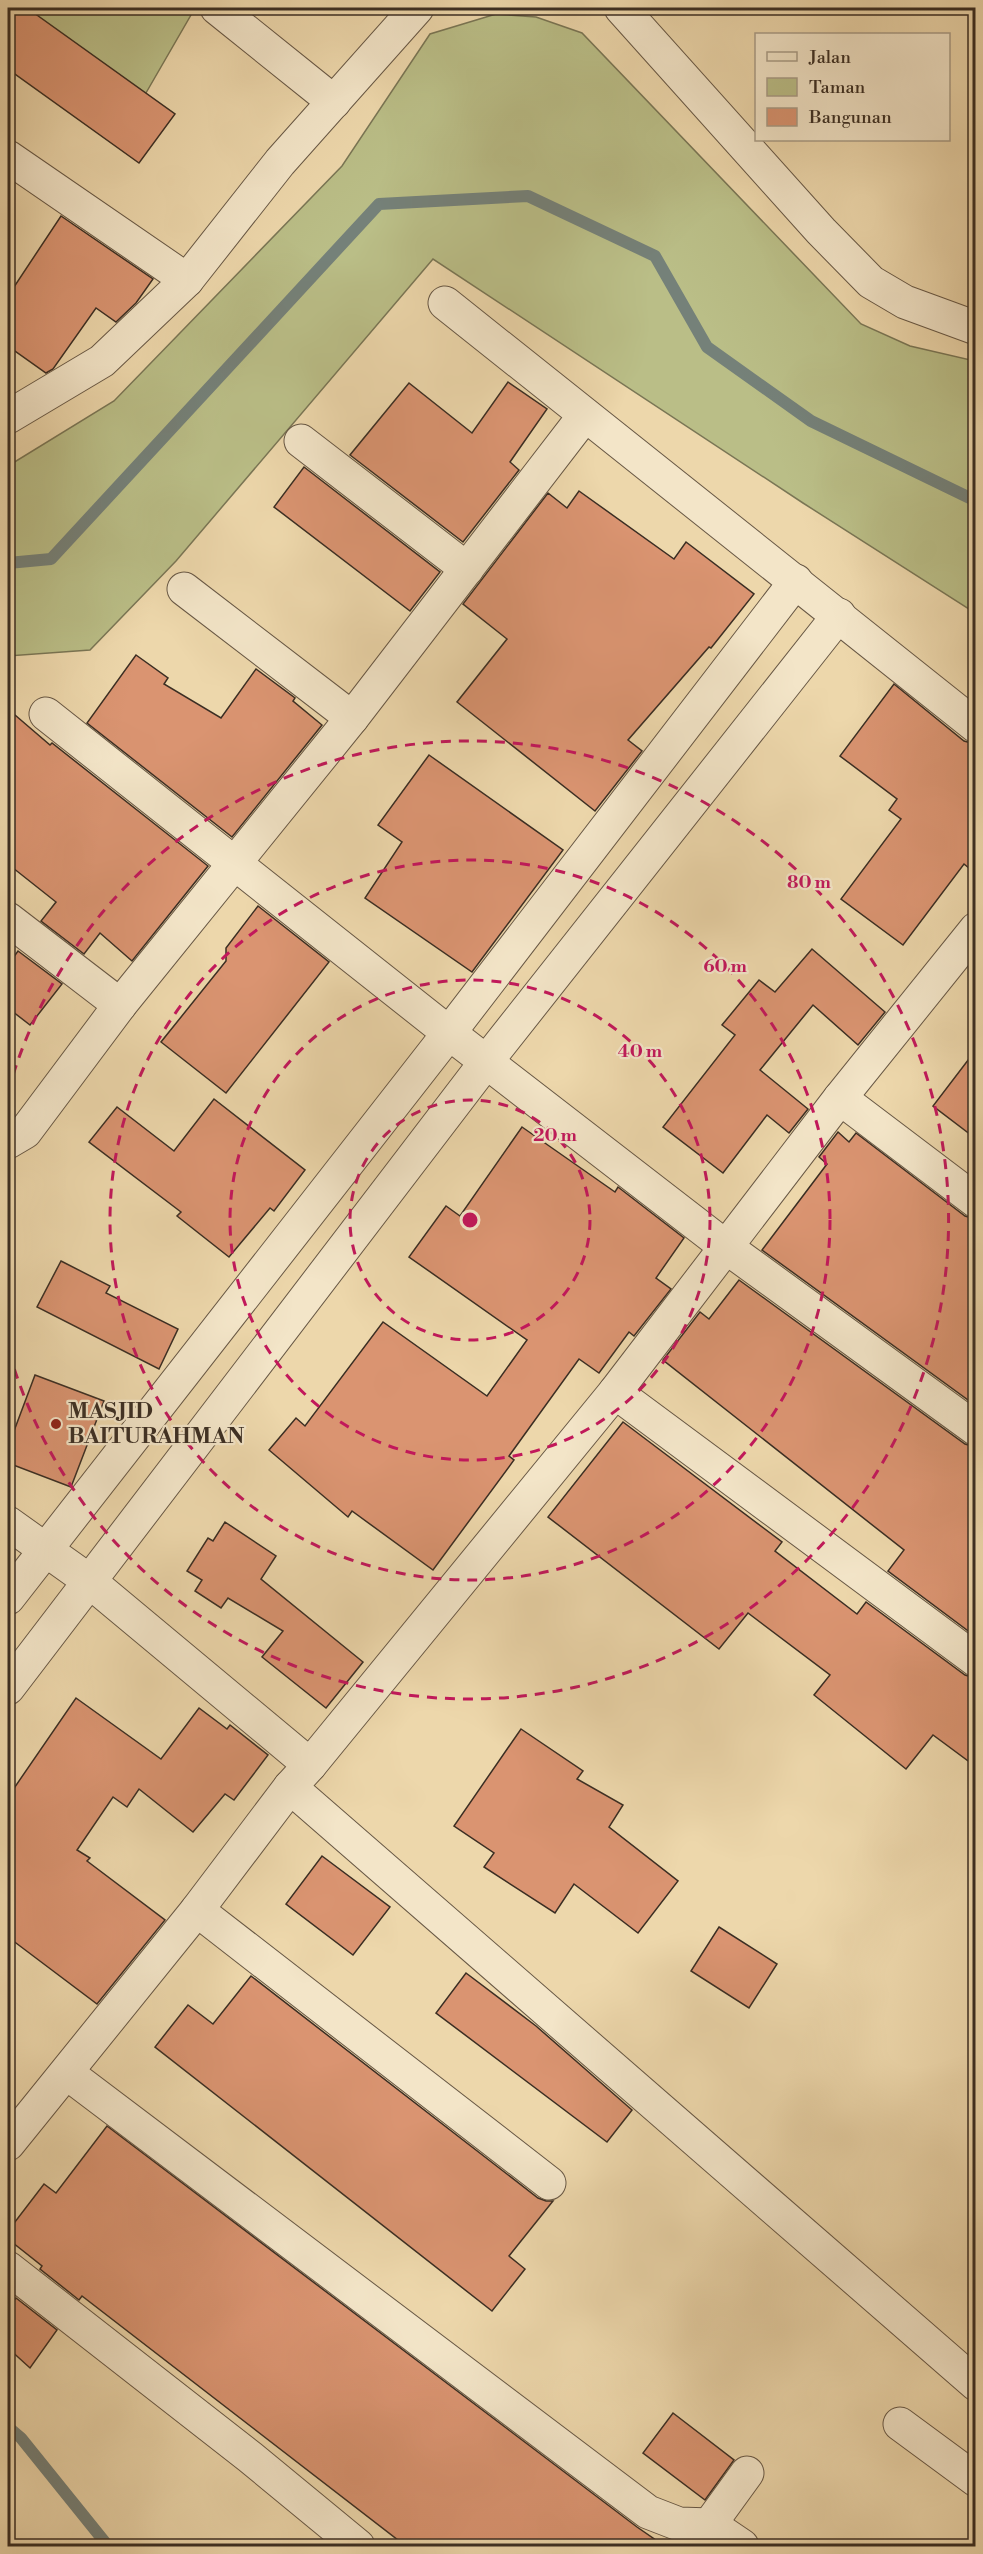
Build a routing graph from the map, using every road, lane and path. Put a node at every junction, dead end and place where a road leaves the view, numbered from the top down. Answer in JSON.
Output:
{"nodes":[{"id":1,"x":217,"y":8,"type":"edge"},
{"id":2,"x":417,"y":8,"type":"edge"},
{"id":3,"x":621,"y":8,"type":"edge"},
{"id":4,"x":334,"y":102,"type":"junction"},
{"id":5,"x":8,"y":157,"type":"edge"},
{"id":6,"x":187,"y":279,"type":"junction"},
{"id":7,"x":445,"y":303,"type":"dead end"},
{"id":8,"x":975,"y":328,"type":"edge"},
{"id":9,"x":585,"y":415,"type":"junction"},
{"id":10,"x":8,"y":417,"type":"edge"},
{"id":11,"x":301,"y":441,"type":"dead end"},
{"id":12,"x":467,"y":569,"type":"junction"},
{"id":13,"x":796,"y":581,"type":"junction"},
{"id":14,"x":184,"y":589,"type":"dead end"},
{"id":15,"x":839,"y":615,"type":"junction"},
{"id":16,"x":46,"y":714,"type":"dead end"},
{"id":17,"x":352,"y":718,"type":"junction"},
{"id":18,"x":975,"y":726,"type":"edge"},
{"id":19,"x":235,"y":863,"type":"junction"},
{"id":20,"x":8,"y":919,"type":"edge"},
{"id":21,"x":975,"y":928,"type":"edge"},
{"id":22,"x":965,"y":963,"type":"edge"},
{"id":23,"x":120,"y":1005,"type":"junction"},
{"id":24,"x":449,"y":1033,"type":"junction"},
{"id":25,"x":486,"y":1062,"type":"junction"},
{"id":26,"x":840,"y":1098,"type":"junction"},
{"id":27,"x":8,"y":1142,"type":"edge"},
{"id":28,"x":975,"y":1201,"type":"edge"},
{"id":29,"x":726,"y":1247,"type":"junction"},
{"id":30,"x":615,"y":1392,"type":"junction"},
{"id":31,"x":975,"y":1429,"type":"edge"},
{"id":32,"x":8,"y":1523,"type":"edge"},
{"id":33,"x":44,"y":1550,"type":"junction"},
{"id":34,"x":88,"y":1580,"type":"junction"},
{"id":35,"x":8,"y":1598,"type":"edge"},
{"id":36,"x":975,"y":1660,"type":"edge"},
{"id":37,"x":8,"y":1688,"type":"edge"},
{"id":38,"x":300,"y":1776,"type":"junction"},
{"id":39,"x":197,"y":1910,"type":"junction"},
{"id":40,"x":67,"y":2073,"type":"junction"},
{"id":41,"x":8,"y":2144,"type":"edge"},
{"id":42,"x":549,"y":2183,"type":"dead end"},
{"id":43,"x":8,"y":2268,"type":"edge"},
{"id":44,"x":975,"y":2384,"type":"edge"},
{"id":45,"x":900,"y":2424,"type":"dead end"},
{"id":46,"x":747,"y":2473,"type":"dead end"},
{"id":47,"x":975,"y":2480,"type":"edge"},
{"id":48,"x":702,"y":2536,"type":"edge"},
{"id":49,"x":358,"y":2547,"type":"edge"},
{"id":50,"x":742,"y":2547,"type":"edge"}],
"edges":[{"from":1,"to":4,"type":"street"},
{"from":2,"to":4,"type":"street"},
{"from":3,"to":8,"type":"street"},
{"from":4,"to":6,"type":"street"},
{"from":5,"to":6,"type":"street"},
{"from":6,"to":10,"type":"street"},
{"from":7,"to":9,"type":"street"},
{"from":9,"to":12,"type":"street"},
{"from":9,"to":13,"type":"street"},
{"from":11,"to":12,"type":"street"},
{"from":12,"to":17,"type":"street"},
{"from":13,"to":15,"type":"street"},
{"from":13,"to":24,"type":"street"},
{"from":14,"to":17,"type":"street"},
{"from":15,"to":18,"type":"street"},
{"from":15,"to":25,"type":"street"},
{"from":16,"to":19,"type":"street"},
{"from":17,"to":19,"type":"street"},
{"from":19,"to":23,"type":"street"},
{"from":19,"to":24,"type":"street"},
{"from":20,"to":23,"type":"street"},
{"from":21,"to":22,"type":"street"},
{"from":22,"to":26,"type":"street"},
{"from":23,"to":27,"type":"street"},
{"from":24,"to":25,"type":"street"},
{"from":24,"to":33,"type":"street"},
{"from":25,"to":29,"type":"street"},
{"from":25,"to":34,"type":"street"},
{"from":26,"to":28,"type":"street"},
{"from":26,"to":29,"type":"street"},
{"from":29,"to":30,"type":"street"},
{"from":29,"to":31,"type":"street"},
{"from":30,"to":36,"type":"street"},
{"from":30,"to":38,"type":"street"},
{"from":32,"to":33,"type":"street"},
{"from":33,"to":34,"type":"street"},
{"from":33,"to":35,"type":"street"},
{"from":34,"to":37,"type":"street"},
{"from":34,"to":38,"type":"street"},
{"from":38,"to":39,"type":"street"},
{"from":38,"to":44,"type":"street"},
{"from":39,"to":40,"type":"street"},
{"from":39,"to":42,"type":"street"},
{"from":40,"to":41,"type":"street"},
{"from":40,"to":48,"type":"street"},
{"from":43,"to":49,"type":"street"},
{"from":45,"to":47,"type":"street"},
{"from":46,"to":48,"type":"street"},
{"from":48,"to":50,"type":"street"}]}
